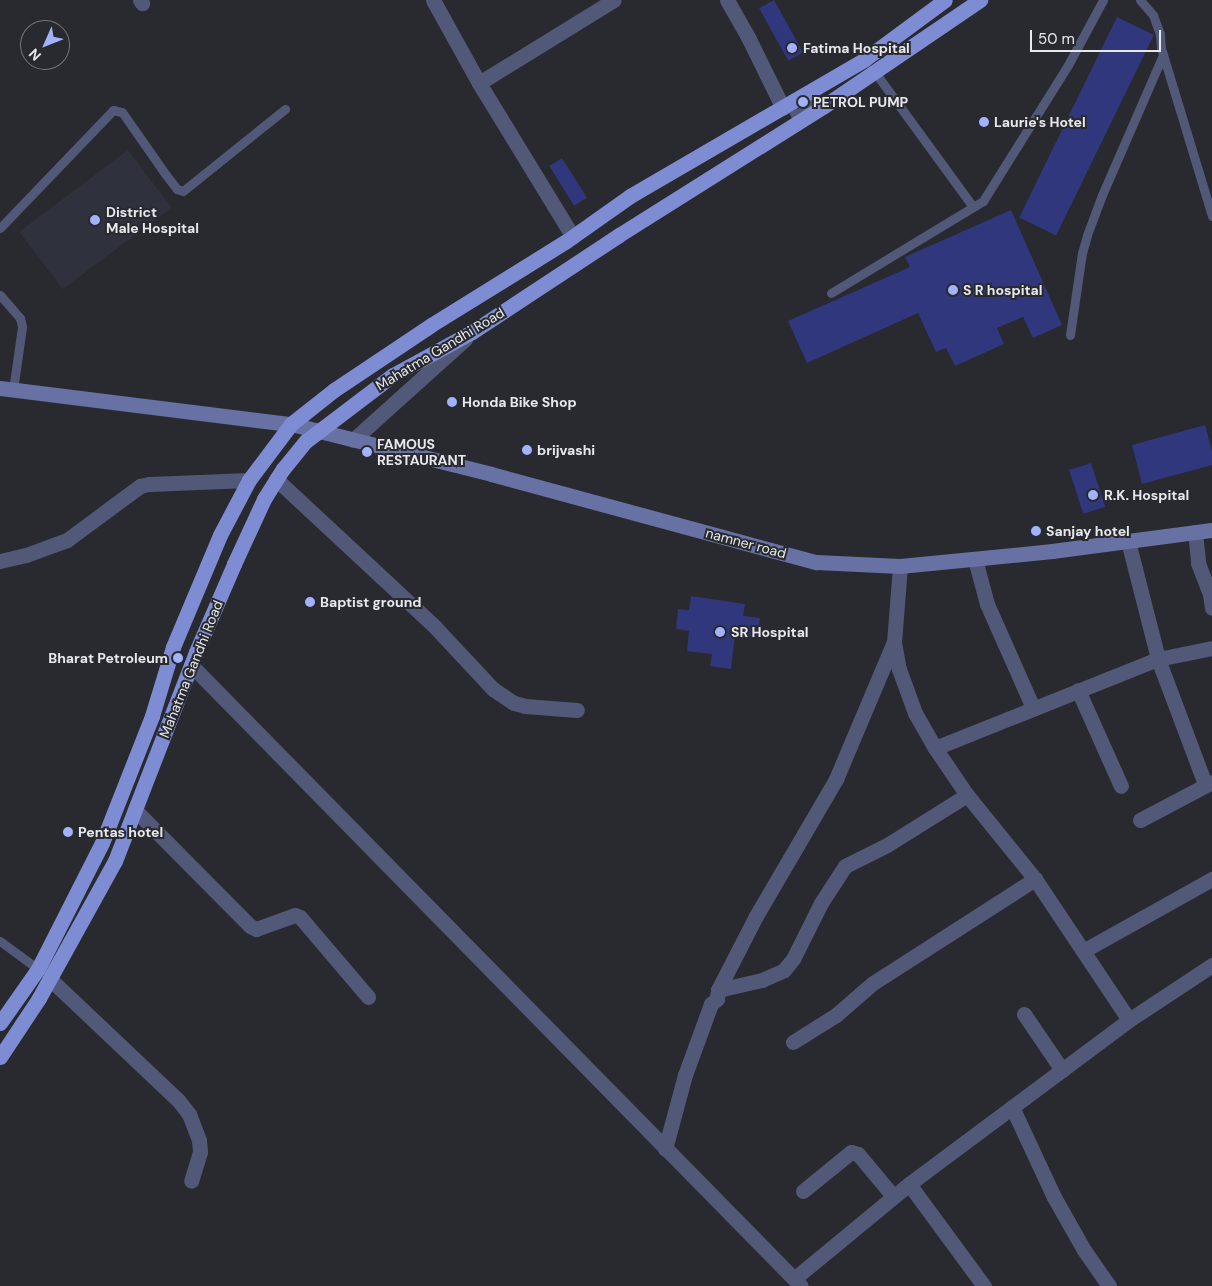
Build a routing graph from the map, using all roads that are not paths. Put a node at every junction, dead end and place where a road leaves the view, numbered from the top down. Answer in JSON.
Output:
{"nodes":[{"id":1,"x":433,"y":0,"type":"edge"},
{"id":2,"x":614,"y":0,"type":"edge"},
{"id":3,"x":727,"y":0,"type":"edge"},
{"id":4,"x":945,"y":0,"type":"edge"},
{"id":5,"x":980,"y":0,"type":"edge"},
{"id":6,"x":1103,"y":0,"type":"edge"},
{"id":7,"x":1140,"y":0,"type":"edge"},
{"id":8,"x":1163,"y":55,"type":"junction"},
{"id":9,"x":874,"y":71,"type":"junction"},
{"id":10,"x":479,"y":83,"type":"junction"},
{"id":11,"x":786,"y":106,"type":"junction"},
{"id":12,"x":285,"y":110,"type":"dead end"},
{"id":13,"x":973,"y":207,"type":"junction"},
{"id":14,"x":1212,"y":216,"type":"edge"},
{"id":15,"x":0,"y":228,"type":"edge"},
{"id":16,"x":573,"y":236,"type":"junction"},
{"id":17,"x":831,"y":293,"type":"dead end"},
{"id":18,"x":0,"y":295,"type":"edge"},
{"id":19,"x":478,"y":328,"type":"junction"},
{"id":20,"x":1070,"y":336,"type":"dead end"},
{"id":21,"x":6,"y":389,"type":"edge"},
{"id":22,"x":291,"y":424,"type":"junction"},
{"id":23,"x":318,"y":431,"type":"junction"},
{"id":24,"x":353,"y":440,"type":"junction"},
{"id":25,"x":276,"y":479,"type":"junction"},
{"id":26,"x":249,"y":480,"type":"junction"},
{"id":27,"x":1212,"y":530,"type":"edge"},
{"id":28,"x":1195,"y":532,"type":"junction"},
{"id":29,"x":1128,"y":541,"type":"junction"},
{"id":30,"x":975,"y":559,"type":"junction"},
{"id":31,"x":0,"y":560,"type":"edge"},
{"id":32,"x":900,"y":566,"type":"junction"},
{"id":33,"x":1211,"y":598,"type":"edge"},
{"id":34,"x":894,"y":642,"type":"junction"},
{"id":35,"x":1212,"y":648,"type":"edge"},
{"id":36,"x":1158,"y":659,"type":"junction"},
{"id":37,"x":191,"y":665,"type":"junction"},
{"id":38,"x":1078,"y":690,"type":"junction"},
{"id":39,"x":1033,"y":708,"type":"junction"},
{"id":40,"x":577,"y":710,"type":"dead end"},
{"id":41,"x":934,"y":748,"type":"junction"},
{"id":42,"x":1209,"y":783,"type":"edge"},
{"id":43,"x":1121,"y":786,"type":"dead end"},
{"id":44,"x":967,"y":795,"type":"junction"},
{"id":45,"x":135,"y":810,"type":"junction"},
{"id":46,"x":1140,"y":820,"type":"dead end"},
{"id":47,"x":1035,"y":879,"type":"junction"},
{"id":48,"x":1212,"y":880,"type":"edge"},
{"id":49,"x":0,"y":941,"type":"edge"},
{"id":50,"x":1083,"y":951,"type":"junction"},
{"id":51,"x":1212,"y":965,"type":"edge"},
{"id":52,"x":38,"y":969,"type":"junction"},
{"id":53,"x":50,"y":979,"type":"junction"},
{"id":54,"x":718,"y":990,"type":"junction"},
{"id":55,"x":368,"y":997,"type":"dead end"},
{"id":56,"x":1024,"y":1014,"type":"dead end"},
{"id":57,"x":1129,"y":1020,"type":"junction"},
{"id":58,"x":0,"y":1023,"type":"edge"},
{"id":59,"x":793,"y":1042,"type":"dead end"},
{"id":60,"x":0,"y":1057,"type":"edge"},
{"id":61,"x":1062,"y":1070,"type":"junction"},
{"id":62,"x":1012,"y":1107,"type":"junction"},
{"id":63,"x":665,"y":1149,"type":"junction"},
{"id":64,"x":191,"y":1181,"type":"dead end"},
{"id":65,"x":909,"y":1184,"type":"junction"},
{"id":66,"x":803,"y":1191,"type":"dead end"},
{"id":67,"x":893,"y":1196,"type":"junction"},
{"id":68,"x":798,"y":1282,"type":"edge"},
{"id":69,"x":984,"y":1286,"type":"edge"},
{"id":70,"x":1109,"y":1286,"type":"edge"}],
"edges":[{"from":1,"to":10,"type":"street"},
{"from":2,"to":10,"type":"street"},
{"from":3,"to":11,"type":"street"},
{"from":4,"to":11,"type":"highway","name":"Mahatma Gandhi Road"},
{"from":5,"to":9,"type":"highway","name":"Mahatma Gandhi Road"},
{"from":6,"to":13,"type":"lane"},
{"from":7,"to":8,"type":"lane"},
{"from":8,"to":14,"type":"lane"},
{"from":8,"to":20,"type":"lane"},
{"from":9,"to":13,"type":"lane"},
{"from":9,"to":19,"type":"highway","name":"Mahatma Gandhi Road"},
{"from":10,"to":16,"type":"street"},
{"from":11,"to":16,"type":"highway","name":"Mahatma Gandhi Road"},
{"from":12,"to":15,"type":"lane"},
{"from":13,"to":17,"type":"lane"},
{"from":16,"to":22,"type":"highway","name":"Mahatma Gandhi Road"},
{"from":18,"to":21,"type":"lane"},
{"from":19,"to":23,"type":"highway","name":"Mahatma Gandhi Road"},
{"from":19,"to":24,"type":"street"},
{"from":21,"to":22,"type":"main road","name":"namner road"},
{"from":22,"to":23,"type":"main road","name":"namner road"},
{"from":22,"to":26,"type":"highway","name":"Mahatma Gandhi Road"},
{"from":23,"to":24,"type":"main road","name":"namner road"},
{"from":23,"to":25,"type":"highway","name":"Mahatma Gandhi Road"},
{"from":24,"to":32,"type":"main road","name":"namner road"},
{"from":25,"to":37,"type":"highway","name":"Mahatma Gandhi Road"},
{"from":25,"to":40,"type":"street"},
{"from":26,"to":31,"type":"street"},
{"from":26,"to":52,"type":"highway","name":"Mahatma Gandhi Road"},
{"from":27,"to":28,"type":"main road","name":"namner road"},
{"from":28,"to":29,"type":"main road","name":"namner road"},
{"from":28,"to":33,"type":"street"},
{"from":29,"to":30,"type":"main road","name":"namner road"},
{"from":29,"to":36,"type":"street"},
{"from":30,"to":32,"type":"main road","name":"namner road"},
{"from":30,"to":39,"type":"street"},
{"from":32,"to":34,"type":"street"},
{"from":34,"to":41,"type":"street"},
{"from":34,"to":54,"type":"street"},
{"from":35,"to":36,"type":"street"},
{"from":36,"to":38,"type":"street"},
{"from":36,"to":42,"type":"street"},
{"from":37,"to":45,"type":"highway","name":"Mahatma Gandhi Road"},
{"from":37,"to":63,"type":"street"},
{"from":38,"to":39,"type":"street"},
{"from":38,"to":43,"type":"street"},
{"from":39,"to":41,"type":"street"},
{"from":41,"to":44,"type":"street"},
{"from":42,"to":46,"type":"street"},
{"from":44,"to":47,"type":"street"},
{"from":44,"to":54,"type":"street"},
{"from":45,"to":53,"type":"highway","name":"Mahatma Gandhi Road"},
{"from":45,"to":55,"type":"street"},
{"from":47,"to":50,"type":"street"},
{"from":47,"to":59,"type":"street"},
{"from":48,"to":50,"type":"street"},
{"from":49,"to":52,"type":"lane"},
{"from":50,"to":57,"type":"street"},
{"from":51,"to":57,"type":"street"},
{"from":52,"to":58,"type":"highway","name":"Mahatma Gandhi Road"},
{"from":53,"to":60,"type":"highway","name":"Mahatma Gandhi Road"},
{"from":53,"to":64,"type":"street"},
{"from":54,"to":63,"type":"street"},
{"from":56,"to":61,"type":"street"},
{"from":57,"to":61,"type":"street"},
{"from":61,"to":62,"type":"street"},
{"from":62,"to":65,"type":"street"},
{"from":62,"to":70,"type":"street"},
{"from":63,"to":68,"type":"street"},
{"from":65,"to":67,"type":"street"},
{"from":65,"to":69,"type":"street"},
{"from":66,"to":67,"type":"street"},
{"from":67,"to":68,"type":"street"}]}
